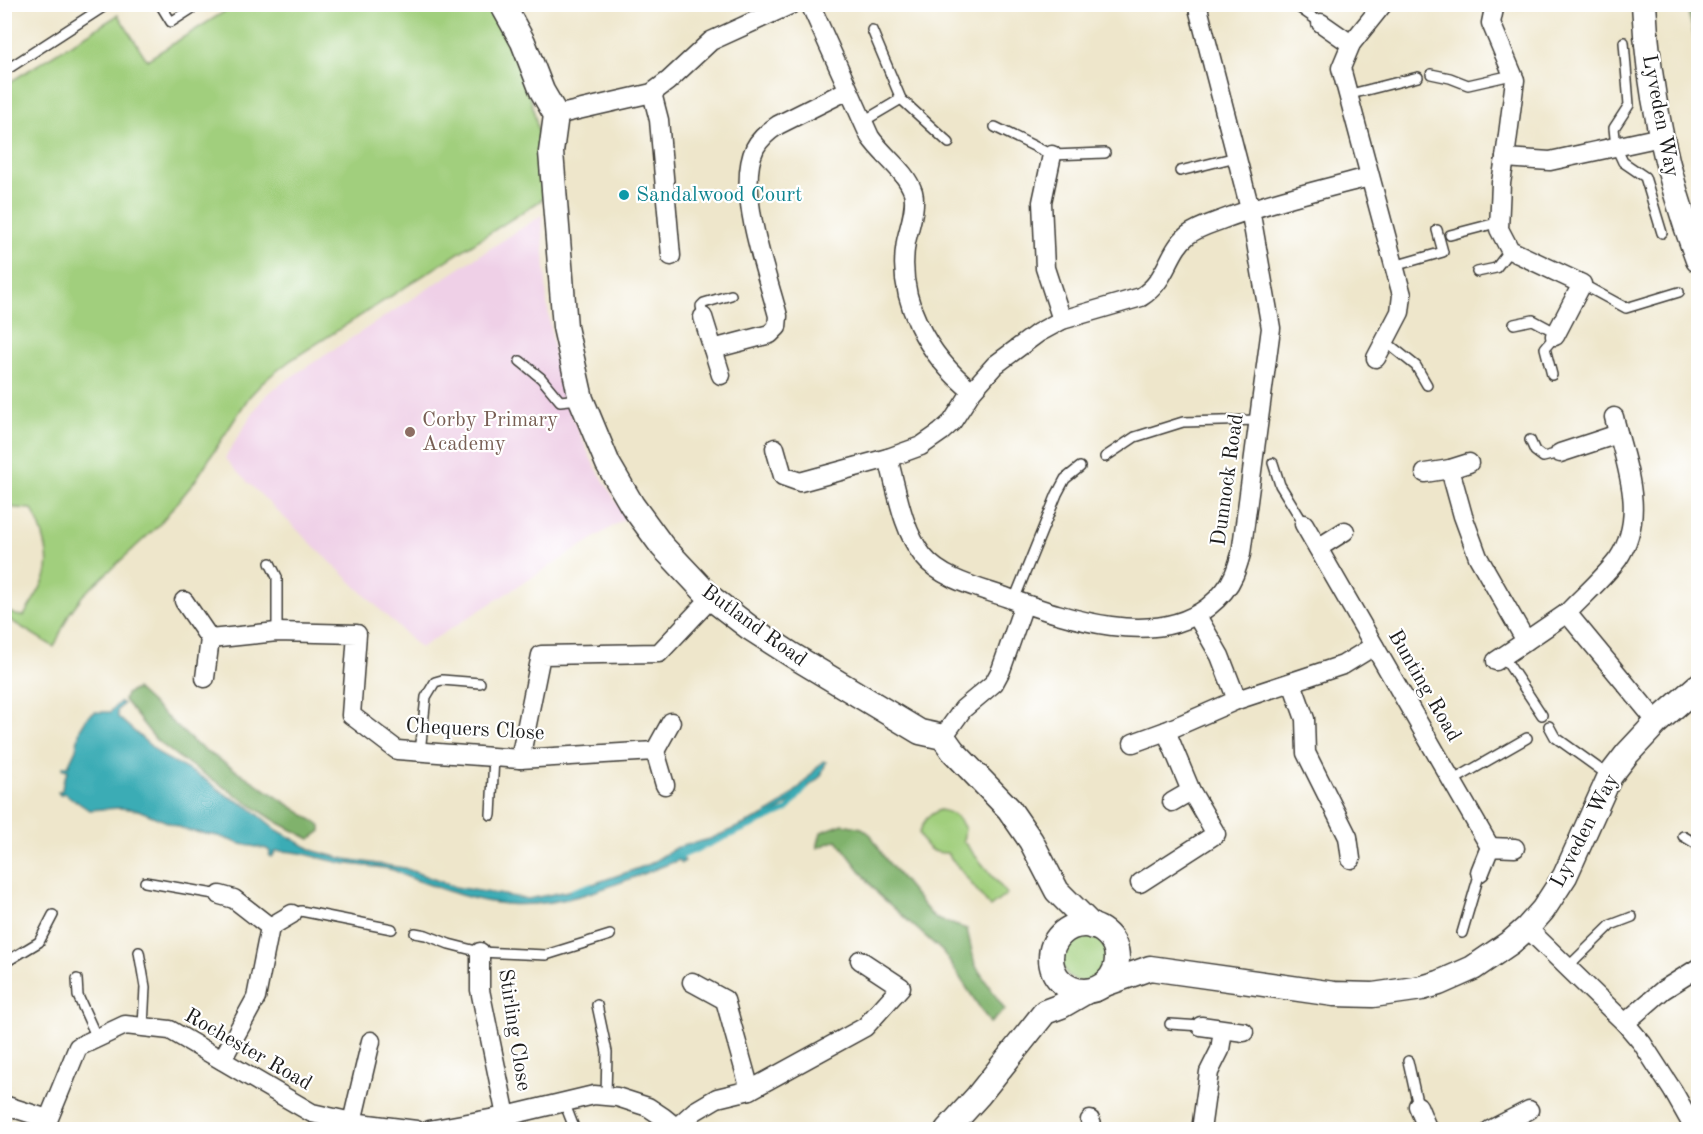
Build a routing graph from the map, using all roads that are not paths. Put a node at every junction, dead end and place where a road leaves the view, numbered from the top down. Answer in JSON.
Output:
{"nodes":[{"id":1,"x":108,"y":4,"type":"edge"},
{"id":2,"x":160,"y":4,"type":"edge"},
{"id":3,"x":199,"y":4,"type":"edge"},
{"id":4,"x":502,"y":4,"type":"edge"},
{"id":5,"x":792,"y":4,"type":"edge"},
{"id":6,"x":810,"y":4,"type":"edge"},
{"id":7,"x":1197,"y":4,"type":"edge"},
{"id":8,"x":1294,"y":4,"type":"edge"},
{"id":9,"x":1383,"y":4,"type":"edge"},
{"id":10,"x":1495,"y":4,"type":"edge"},
{"id":11,"x":1644,"y":4,"type":"edge"},
{"id":12,"x":1321,"y":23,"type":"joint"},
{"id":13,"x":872,"y":30,"type":"dead end"},
{"id":14,"x":1624,"y":42,"type":"dead end"},
{"id":15,"x":1351,"y":44,"type":"junction"},
{"id":16,"x":6,"y":70,"type":"dead end"},
{"id":17,"x":1431,"y":74,"type":"dead end"},
{"id":18,"x":1512,"y":75,"type":"junction"},
{"id":19,"x":1418,"y":77,"type":"dead end"},
{"id":20,"x":848,"y":90,"type":"junction"},
{"id":21,"x":652,"y":93,"type":"junction"},
{"id":22,"x":1347,"y":95,"type":"junction"},
{"id":23,"x":901,"y":99,"type":"junction"},
{"id":24,"x":556,"y":115,"type":"junction"},
{"id":25,"x":862,"y":122,"type":"junction"},
{"id":26,"x":995,"y":128,"type":"dead end"},
{"id":27,"x":1661,"y":137,"type":"junction"},
{"id":28,"x":949,"y":143,"type":"dead end"},
{"id":29,"x":1616,"y":147,"type":"junction"},
{"id":30,"x":1105,"y":153,"type":"dead end"},
{"id":31,"x":1052,"y":155,"type":"junction"},
{"id":32,"x":1236,"y":157,"type":"junction"},
{"id":33,"x":1505,"y":158,"type":"junction"},
{"id":34,"x":1180,"y":171,"type":"dead end"},
{"id":35,"x":1369,"y":177,"type":"junction"},
{"id":36,"x":1250,"y":209,"type":"junction"},
{"id":37,"x":1500,"y":222,"type":"junction"},
{"id":38,"x":1437,"y":230,"type":"dead end"},
{"id":39,"x":1662,"y":232,"type":"dead end"},
{"id":40,"x":1449,"y":235,"type":"dead end"},
{"id":41,"x":1510,"y":250,"type":"junction"},
{"id":42,"x":671,"y":256,"type":"dead end"},
{"id":43,"x":1698,"y":260,"type":"edge"},
{"id":44,"x":1394,"y":266,"type":"junction"},
{"id":45,"x":1477,"y":272,"type":"dead end"},
{"id":46,"x":1582,"y":284,"type":"junction"},
{"id":47,"x":1679,"y":292,"type":"dead end"},
{"id":48,"x":731,"y":295,"type":"dead end"},
{"id":49,"x":703,"y":318,"type":"joint"},
{"id":50,"x":1062,"y":320,"type":"junction"},
{"id":51,"x":1514,"y":324,"type":"dead end"},
{"id":52,"x":1556,"y":334,"type":"junction"},
{"id":53,"x":713,"y":349,"type":"junction"},
{"id":54,"x":1381,"y":350,"type":"joint"},
{"id":55,"x":520,"y":361,"type":"dead end"},
{"id":56,"x":721,"y":375,"type":"dead end"},
{"id":57,"x":1552,"y":375,"type":"dead end"},
{"id":58,"x":1427,"y":385,"type":"dead end"},
{"id":59,"x":972,"y":391,"type":"junction"},
{"id":60,"x":581,"y":399,"type":"junction"},
{"id":61,"x":1259,"y":420,"type":"junction"},
{"id":62,"x":1530,"y":440,"type":"dead end"},
{"id":63,"x":775,"y":448,"type":"dead end"},
{"id":64,"x":1560,"y":453,"type":"joint"},
{"id":65,"x":1105,"y":456,"type":"dead end"},
{"id":66,"x":888,"y":458,"type":"junction"},
{"id":67,"x":1273,"y":463,"type":"dead end"},
{"id":68,"x":1469,"y":464,"type":"dead end"},
{"id":69,"x":1080,"y":466,"type":"dead end"},
{"id":70,"x":1449,"y":469,"type":"junction"},
{"id":71,"x":1425,"y":473,"type":"dead end"},
{"id":72,"x":1304,"y":524,"type":"joint"},
{"id":73,"x":1344,"y":531,"type":"dead end"},
{"id":74,"x":1318,"y":548,"type":"junction"},
{"id":75,"x":270,"y":563,"type":"dead end"},
{"id":76,"x":711,"y":598,"type":"junction"},
{"id":77,"x":184,"y":601,"type":"dead end"},
{"id":78,"x":1019,"y":602,"type":"junction"},
{"id":79,"x":1567,"y":612,"type":"junction"},
{"id":80,"x":1197,"y":616,"type":"junction"},
{"id":81,"x":277,"y":632,"type":"junction"},
{"id":82,"x":210,"y":639,"type":"junction"},
{"id":83,"x":1526,"y":641,"type":"junction"},
{"id":84,"x":1374,"y":646,"type":"junction"},
{"id":85,"x":1500,"y":659,"type":"joint"},
{"id":86,"x":205,"y":678,"type":"dead end"},
{"id":87,"x":480,"y":683,"type":"dead end"},
{"id":88,"x":1292,"y":683,"type":"junction"},
{"id":89,"x":1698,"y":686,"type":"edge"},
{"id":90,"x":1237,"y":700,"type":"junction"},
{"id":91,"x":1542,"y":715,"type":"dead end"},
{"id":92,"x":671,"y":722,"type":"dead end"},
{"id":93,"x":1657,"y":722,"type":"junction"},
{"id":94,"x":1549,"y":726,"type":"dead end"},
{"id":95,"x":1166,"y":731,"type":"junction"},
{"id":96,"x":943,"y":737,"type":"junction"},
{"id":97,"x":1527,"y":738,"type":"dead end"},
{"id":98,"x":1133,"y":743,"type":"dead end"},
{"id":99,"x":420,"y":752,"type":"junction"},
{"id":100,"x":655,"y":752,"type":"junction"},
{"id":101,"x":494,"y":757,"type":"junction"},
{"id":102,"x":520,"y":759,"type":"junction"},
{"id":103,"x":1610,"y":776,"type":"junction"},
{"id":104,"x":1452,"y":782,"type":"junction"},
{"id":105,"x":665,"y":785,"type":"dead end"},
{"id":106,"x":1191,"y":791,"type":"junction"},
{"id":107,"x":1172,"y":802,"type":"dead end"},
{"id":108,"x":491,"y":815,"type":"dead end"},
{"id":109,"x":1683,"y":836,"type":"dead end"},
{"id":110,"x":1698,"y":845,"type":"edge"},
{"id":111,"x":1490,"y":847,"type":"junction"},
{"id":112,"x":1515,"y":848,"type":"dead end"},
{"id":113,"x":1351,"y":859,"type":"dead end"},
{"id":114,"x":1480,"y":872,"type":"joint"},
{"id":115,"x":145,"y":882,"type":"dead end"},
{"id":116,"x":1140,"y":883,"type":"dead end"},
{"id":117,"x":1057,"y":891,"type":"junction"},
{"id":118,"x":220,"y":896,"type":"joint"},
{"id":119,"x":292,"y":914,"type":"joint"},
{"id":120,"x":53,"y":915,"type":"dead end"},
{"id":121,"x":1632,"y":917,"type":"dead end"},
{"id":122,"x":270,"y":927,"type":"junction"},
{"id":123,"x":1093,"y":927,"type":"junction"},
{"id":124,"x":1527,"y":928,"type":"junction"},
{"id":125,"x":392,"y":929,"type":"dead end"},
{"id":126,"x":415,"y":933,"type":"dead end"},
{"id":127,"x":1462,"y":933,"type":"dead end"},
{"id":128,"x":610,"y":935,"type":"dead end"},
{"id":129,"x":1113,"y":943,"type":"junction"},
{"id":130,"x":1054,"y":944,"type":"junction"},
{"id":131,"x":140,"y":952,"type":"dead end"},
{"id":132,"x":480,"y":952,"type":"junction"},
{"id":133,"x":860,"y":960,"type":"dead end"},
{"id":134,"x":4,"y":963,"type":"edge"},
{"id":135,"x":1052,"y":968,"type":"junction"},
{"id":136,"x":1150,"y":968,"type":"junction"},
{"id":137,"x":1567,"y":968,"type":"junction"},
{"id":138,"x":1698,"y":968,"type":"edge"},
{"id":139,"x":77,"y":979,"type":"dead end"},
{"id":140,"x":692,"y":982,"type":"dead end"},
{"id":141,"x":1096,"y":988,"type":"junction"},
{"id":142,"x":597,"y":1005,"type":"dead end"},
{"id":143,"x":1045,"y":1012,"type":"junction"},
{"id":144,"x":1625,"y":1023,"type":"junction"},
{"id":145,"x":1170,"y":1024,"type":"dead end"},
{"id":146,"x":1201,"y":1026,"type":"joint"},
{"id":147,"x":143,"y":1027,"type":"junction"},
{"id":148,"x":1223,"y":1030,"type":"junction"},
{"id":149,"x":1244,"y":1032,"type":"dead end"},
{"id":150,"x":98,"y":1038,"type":"junction"},
{"id":151,"x":370,"y":1041,"type":"dead end"},
{"id":152,"x":222,"y":1060,"type":"junction"},
{"id":153,"x":1408,"y":1061,"type":"dead end"},
{"id":154,"x":750,"y":1090,"type":"junction"},
{"id":155,"x":606,"y":1096,"type":"junction"},
{"id":156,"x":564,"y":1102,"type":"junction"},
{"id":157,"x":4,"y":1105,"type":"edge"},
{"id":158,"x":1419,"y":1106,"type":"joint"},
{"id":159,"x":1529,"y":1110,"type":"dead end"},
{"id":160,"x":506,"y":1116,"type":"junction"},
{"id":161,"x":308,"y":1121,"type":"edge"},
{"id":162,"x":352,"y":1122,"type":"junction"},
{"id":163,"x":46,"y":1124,"type":"edge"},
{"id":164,"x":678,"y":1128,"type":"edge"},
{"id":165,"x":1496,"y":1128,"type":"edge"},
{"id":166,"x":416,"y":1130,"type":"edge"},
{"id":167,"x":429,"y":1130,"type":"edge"},
{"id":168,"x":575,"y":1130,"type":"edge"},
{"id":169,"x":947,"y":1130,"type":"edge"},
{"id":170,"x":1201,"y":1130,"type":"edge"},
{"id":171,"x":1428,"y":1130,"type":"edge"},
{"id":172,"x":1695,"y":1130,"type":"edge"}],
"edges":[{"from":1,"to":16,"type":"lane"},
{"from":2,"to":3,"type":"lane"},
{"from":4,"to":24,"type":"street"},
{"from":5,"to":21,"type":"street"},
{"from":6,"to":20,"type":"street"},
{"from":7,"to":32,"type":"street","name":"Dunnock Road"},
{"from":8,"to":12,"type":"lane"},
{"from":9,"to":15,"type":"street"},
{"from":10,"to":18,"type":"street"},
{"from":11,"to":27,"type":"street","name":"Lyveden Way"},
{"from":12,"to":15,"type":"street"},
{"from":13,"to":23,"type":"lane"},
{"from":14,"to":29,"type":"lane"},
{"from":15,"to":22,"type":"street"},
{"from":17,"to":18,"type":"lane"},
{"from":18,"to":33,"type":"street"},
{"from":19,"to":22,"type":"lane"},
{"from":20,"to":25,"type":"street"},
{"from":20,"to":53,"type":"street"},
{"from":21,"to":24,"type":"street"},
{"from":21,"to":42,"type":"street"},
{"from":22,"to":35,"type":"street"},
{"from":23,"to":25,"type":"lane"},
{"from":23,"to":28,"type":"lane"},
{"from":24,"to":60,"type":"street","name":"Butland Road"},
{"from":25,"to":59,"type":"street"},
{"from":26,"to":31,"type":"lane"},
{"from":27,"to":29,"type":"street"},
{"from":27,"to":43,"type":"street","name":"Lyveden Way"},
{"from":29,"to":33,"type":"street"},
{"from":29,"to":39,"type":"lane"},
{"from":30,"to":31,"type":"lane"},
{"from":31,"to":50,"type":"street"},
{"from":32,"to":34,"type":"lane"},
{"from":32,"to":36,"type":"street","name":"Dunnock Road"},
{"from":33,"to":37,"type":"street"},
{"from":35,"to":36,"type":"street"},
{"from":35,"to":44,"type":"street"},
{"from":36,"to":50,"type":"street"},
{"from":36,"to":61,"type":"street","name":"Dunnock Road"},
{"from":37,"to":40,"type":"lane"},
{"from":37,"to":41,"type":"street"},
{"from":38,"to":44,"type":"lane"},
{"from":41,"to":45,"type":"lane"},
{"from":41,"to":46,"type":"street"},
{"from":44,"to":54,"type":"street"},
{"from":46,"to":47,"type":"lane"},
{"from":46,"to":52,"type":"street"},
{"from":48,"to":49,"type":"lane"},
{"from":49,"to":53,"type":"street"},
{"from":50,"to":59,"type":"street"},
{"from":51,"to":52,"type":"lane"},
{"from":52,"to":57,"type":"lane"},
{"from":53,"to":56,"type":"street"},
{"from":54,"to":58,"type":"lane"},
{"from":55,"to":60,"type":"lane"},
{"from":59,"to":66,"type":"street"},
{"from":60,"to":76,"type":"street","name":"Butland Road"},
{"from":61,"to":65,"type":"lane"},
{"from":61,"to":80,"type":"street","name":"Dunnock Road"},
{"from":62,"to":64,"type":"lane"},
{"from":63,"to":66,"type":"street"},
{"from":64,"to":79,"type":"street"},
{"from":66,"to":78,"type":"street","name":"Dunnock Road"},
{"from":67,"to":72,"type":"lane"},
{"from":68,"to":70,"type":"street"},
{"from":69,"to":78,"type":"lane"},
{"from":70,"to":71,"type":"street"},
{"from":70,"to":83,"type":"street"},
{"from":72,"to":74,"type":"street","name":"Bunting Road"},
{"from":73,"to":74,"type":"street"},
{"from":74,"to":84,"type":"street","name":"Bunting Road"},
{"from":75,"to":81,"type":"lane"},
{"from":76,"to":96,"type":"street","name":"Butland Road"},
{"from":76,"to":102,"type":"street"},
{"from":77,"to":82,"type":"street"},
{"from":78,"to":80,"type":"street","name":"Dunnock Road"},
{"from":78,"to":96,"type":"street"},
{"from":79,"to":83,"type":"street"},
{"from":79,"to":93,"type":"street"},
{"from":80,"to":90,"type":"street"},
{"from":81,"to":82,"type":"street","name":"Chequers Close"},
{"from":81,"to":99,"type":"street","name":"Chequers Close"},
{"from":82,"to":86,"type":"street"},
{"from":83,"to":85,"type":"street"},
{"from":84,"to":88,"type":"street"},
{"from":84,"to":104,"type":"street","name":"Bunting Road"},
{"from":85,"to":91,"type":"lane"},
{"from":87,"to":99,"type":"lane"},
{"from":88,"to":90,"type":"street"},
{"from":88,"to":113,"type":"street"},
{"from":89,"to":93,"type":"street","name":"Lyveden Way"},
{"from":90,"to":95,"type":"street"},
{"from":92,"to":100,"type":"street"},
{"from":93,"to":103,"type":"street","name":"Lyveden Way"},
{"from":94,"to":103,"type":"lane"},
{"from":95,"to":98,"type":"street"},
{"from":95,"to":106,"type":"street"},
{"from":96,"to":117,"type":"street"},
{"from":97,"to":104,"type":"lane"},
{"from":99,"to":101,"type":"street","name":"Chequers Close"},
{"from":100,"to":102,"type":"street","name":"Chequers Close"},
{"from":100,"to":105,"type":"street"},
{"from":101,"to":102,"type":"street","name":"Chequers Close"},
{"from":101,"to":108,"type":"lane"},
{"from":103,"to":124,"type":"street","name":"Lyveden Way"},
{"from":104,"to":111,"type":"street","name":"Bunting Road"},
{"from":106,"to":107,"type":"street"},
{"from":106,"to":116,"type":"street"},
{"from":109,"to":110,"type":"lane"},
{"from":111,"to":112,"type":"street"},
{"from":111,"to":114,"type":"street"},
{"from":114,"to":127,"type":"lane"},
{"from":115,"to":118,"type":"lane"},
{"from":117,"to":123,"type":"street"},
{"from":117,"to":130,"type":"street"},
{"from":118,"to":122,"type":"street"},
{"from":119,"to":122,"type":"street"},
{"from":119,"to":125,"type":"lane"},
{"from":120,"to":134,"type":"lane"},
{"from":121,"to":137,"type":"lane"},
{"from":122,"to":152,"type":"street"},
{"from":123,"to":129,"type":"street"},
{"from":123,"to":130,"type":"street"},
{"from":124,"to":136,"type":"street","name":"Lyveden Way"},
{"from":124,"to":137,"type":"street"},
{"from":126,"to":132,"type":"lane"},
{"from":128,"to":132,"type":"lane"},
{"from":129,"to":136,"type":"street","name":"Lyveden Way"},
{"from":129,"to":141,"type":"street"},
{"from":130,"to":135,"type":"street"},
{"from":131,"to":147,"type":"lane"},
{"from":132,"to":160,"type":"street","name":"Stirling Close"},
{"from":133,"to":154,"type":"street"},
{"from":135,"to":141,"type":"street"},
{"from":135,"to":143,"type":"street"},
{"from":136,"to":141,"type":"street","name":"Lyveden Way"},
{"from":137,"to":144,"type":"street"},
{"from":138,"to":144,"type":"street"},
{"from":139,"to":150,"type":"lane"},
{"from":140,"to":154,"type":"street"},
{"from":141,"to":143,"type":"street","name":"Lyveden Way"},
{"from":142,"to":155,"type":"lane"},
{"from":143,"to":169,"type":"street","name":"Lyveden Way"},
{"from":144,"to":172,"type":"street"},
{"from":145,"to":146,"type":"lane"},
{"from":146,"to":148,"type":"street"},
{"from":147,"to":150,"type":"street","name":"Rochester Road"},
{"from":147,"to":152,"type":"street","name":"Rochester Road"},
{"from":148,"to":149,"type":"street"},
{"from":148,"to":170,"type":"street"},
{"from":150,"to":163,"type":"street","name":"Rochester Road"},
{"from":151,"to":162,"type":"street"},
{"from":152,"to":161,"type":"street","name":"Rochester Road"},
{"from":153,"to":158,"type":"lane"},
{"from":154,"to":164,"type":"street"},
{"from":155,"to":156,"type":"street"},
{"from":155,"to":164,"type":"street"},
{"from":156,"to":160,"type":"street"},
{"from":156,"to":168,"type":"lane"},
{"from":157,"to":163,"type":"street"},
{"from":158,"to":171,"type":"street"},
{"from":159,"to":165,"type":"street"},
{"from":160,"to":167,"type":"street"},
{"from":161,"to":162,"type":"street","name":"Rochester Road"},
{"from":162,"to":166,"type":"street","name":"Rochester Road"}]}
